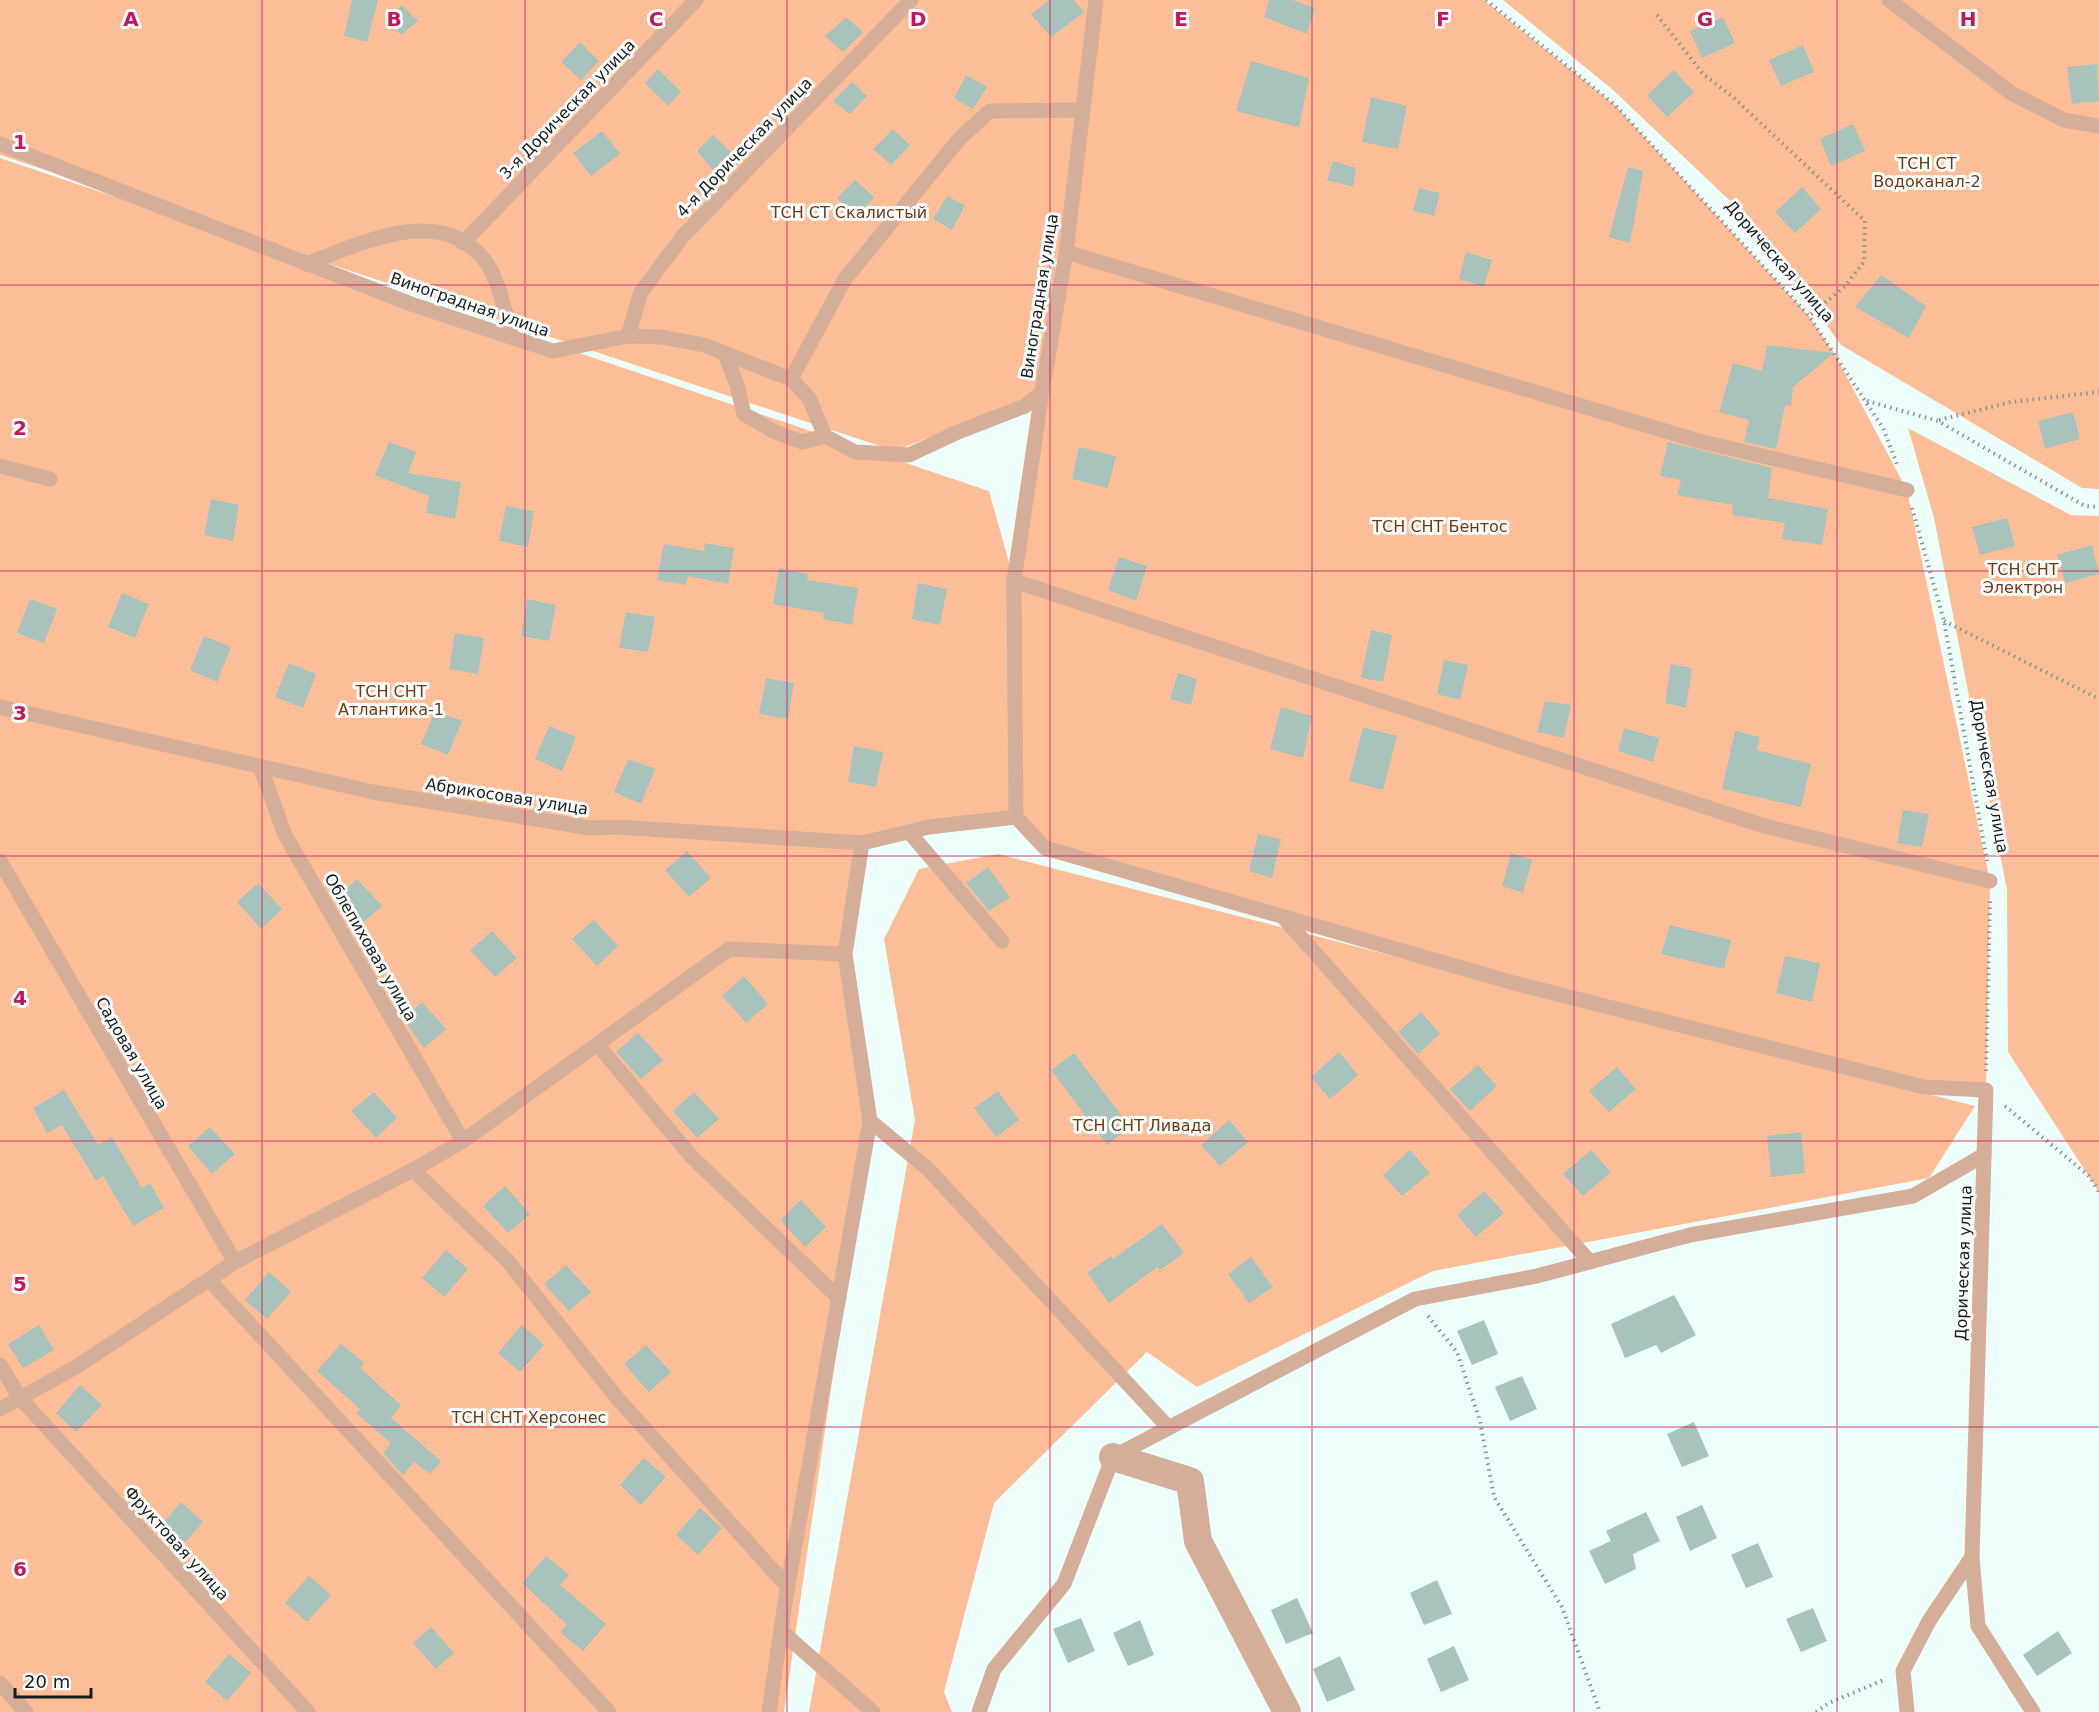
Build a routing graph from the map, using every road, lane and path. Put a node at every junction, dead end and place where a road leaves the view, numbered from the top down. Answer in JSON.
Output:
{"nodes":[{"id":1,"x":696,"y":0,"type":"edge"},
{"id":2,"x":910,"y":0,"type":"edge"},
{"id":3,"x":1096,"y":0,"type":"edge"},
{"id":4,"x":1486,"y":0,"type":"edge"},
{"id":5,"x":1890,"y":0,"type":"edge"},
{"id":6,"x":1657,"y":15,"type":"dead end"},
{"id":7,"x":1082,"y":110,"type":"junction"},
{"id":8,"x":2099,"y":126,"type":"edge"},
{"id":9,"x":0,"y":144,"type":"edge"},
{"id":10,"x":463,"y":243,"type":"junction"},
{"id":11,"x":1066,"y":252,"type":"junction"},
{"id":12,"x":306,"y":264,"type":"junction"},
{"id":13,"x":1809,"y":316,"type":"junction"},
{"id":14,"x":628,"y":336,"type":"junction"},
{"id":15,"x":512,"y":337,"type":"junction"},
{"id":16,"x":726,"y":355,"type":"junction"},
{"id":17,"x":791,"y":379,"type":"junction"},
{"id":18,"x":1042,"y":392,"type":"junction"},
{"id":19,"x":2099,"y":392,"type":"edge"},
{"id":20,"x":1867,"y":401,"type":"junction"},
{"id":21,"x":1938,"y":421,"type":"junction"},
{"id":22,"x":825,"y":436,"type":"junction"},
{"id":23,"x":0,"y":466,"type":"edge"},
{"id":24,"x":50,"y":479,"type":"dead end"},
{"id":25,"x":1907,"y":489,"type":"junction"},
{"id":26,"x":2099,"y":507,"type":"edge"},
{"id":27,"x":1014,"y":581,"type":"junction"},
{"id":28,"x":1944,"y":621,"type":"junction"},
{"id":29,"x":2099,"y":699,"type":"edge"},
{"id":30,"x":0,"y":707,"type":"edge"},
{"id":31,"x":260,"y":766,"type":"junction"},
{"id":32,"x":1016,"y":817,"type":"junction"},
{"id":33,"x":909,"y":831,"type":"junction"},
{"id":34,"x":862,"y":843,"type":"junction"},
{"id":35,"x":0,"y":861,"type":"edge"},
{"id":36,"x":1990,"y":881,"type":"junction"},
{"id":37,"x":1283,"y":917,"type":"junction"},
{"id":38,"x":1002,"y":941,"type":"dead end"},
{"id":39,"x":845,"y":954,"type":"junction"},
{"id":40,"x":597,"y":1044,"type":"junction"},
{"id":41,"x":1986,"y":1090,"type":"junction"},
{"id":42,"x":870,"y":1122,"type":"junction"},
{"id":43,"x":463,"y":1141,"type":"junction"},
{"id":44,"x":1984,"y":1155,"type":"junction"},
{"id":45,"x":414,"y":1170,"type":"junction"},
{"id":46,"x":2099,"y":1192,"type":"edge"},
{"id":47,"x":235,"y":1262,"type":"junction"},
{"id":48,"x":1590,"y":1262,"type":"junction"},
{"id":49,"x":210,"y":1281,"type":"junction"},
{"id":50,"x":839,"y":1298,"type":"junction"},
{"id":51,"x":1415,"y":1299,"type":"junction"},
{"id":52,"x":0,"y":1365,"type":"edge"},
{"id":53,"x":20,"y":1398,"type":"junction"},
{"id":54,"x":0,"y":1409,"type":"edge"},
{"id":55,"x":1168,"y":1427,"type":"junction"},
{"id":56,"x":1113,"y":1457,"type":"junction"},
{"id":57,"x":1972,"y":1557,"type":"junction"},
{"id":58,"x":788,"y":1587,"type":"junction"},
{"id":59,"x":781,"y":1631,"type":"junction"},
{"id":60,"x":1903,"y":1671,"type":"junction"},
{"id":61,"x":0,"y":1683,"type":"edge"},
{"id":62,"x":26,"y":1712,"type":"edge"},
{"id":63,"x":308,"y":1712,"type":"edge"},
{"id":64,"x":609,"y":1712,"type":"edge"},
{"id":65,"x":769,"y":1712,"type":"edge"},
{"id":66,"x":873,"y":1712,"type":"edge"},
{"id":67,"x":979,"y":1712,"type":"edge"},
{"id":68,"x":1287,"y":1712,"type":"edge"},
{"id":69,"x":1600,"y":1712,"type":"edge"},
{"id":70,"x":1816,"y":1712,"type":"edge"},
{"id":71,"x":1907,"y":1712,"type":"edge"},
{"id":72,"x":2033,"y":1712,"type":"edge"}],
"edges":[{"from":1,"to":10,"type":"lane","name":"3-я Дорическая улица"},
{"from":2,"to":14,"type":"lane","name":"4-я Дорическая улица"},
{"from":3,"to":7,"type":"lane","name":"Виноградная улица"},
{"from":4,"to":13,"type":"path","name":"Дорическая улица"},
{"from":5,"to":8,"type":"lane"},
{"from":6,"to":13,"type":"path"},
{"from":7,"to":11,"type":"lane","name":"Виноградная улица"},
{"from":7,"to":17,"type":"lane"},
{"from":9,"to":12,"type":"lane","name":"Виноградная улица"},
{"from":10,"to":12,"type":"lane"},
{"from":10,"to":15,"type":"lane"},
{"from":11,"to":18,"type":"lane","name":"Виноградная улица"},
{"from":11,"to":25,"type":"lane"},
{"from":12,"to":15,"type":"lane","name":"Виноградная улица"},
{"from":13,"to":20,"type":"path","name":"Дорическая улица"},
{"from":14,"to":15,"type":"lane","name":"Виноградная улица"},
{"from":14,"to":16,"type":"lane","name":"Виноградная улица"},
{"from":16,"to":17,"type":"lane","name":"Виноградная улица"},
{"from":16,"to":22,"type":"lane"},
{"from":17,"to":22,"type":"lane","name":"Виноградная улица"},
{"from":18,"to":22,"type":"lane","name":"Виноградная улица"},
{"from":18,"to":27,"type":"lane"},
{"from":19,"to":21,"type":"path"},
{"from":20,"to":21,"type":"path"},
{"from":20,"to":25,"type":"path","name":"Дорическая улица"},
{"from":21,"to":26,"type":"path"},
{"from":23,"to":24,"type":"lane"},
{"from":25,"to":28,"type":"path","name":"Дорическая улица"},
{"from":27,"to":32,"type":"lane"},
{"from":27,"to":36,"type":"lane"},
{"from":28,"to":29,"type":"path"},
{"from":28,"to":36,"type":"path","name":"Дорическая улица"},
{"from":30,"to":31,"type":"lane","name":"Абрикосовая улица"},
{"from":31,"to":34,"type":"lane","name":"Абрикосовая улица"},
{"from":31,"to":43,"type":"lane","name":"Облепиховая улица"},
{"from":32,"to":33,"type":"lane","name":"Абрикосовая улица"},
{"from":32,"to":37,"type":"lane"},
{"from":33,"to":34,"type":"lane","name":"Абрикосовая улица"},
{"from":33,"to":38,"type":"lane"},
{"from":34,"to":39,"type":"lane"},
{"from":35,"to":47,"type":"lane","name":"Садовая улица"},
{"from":36,"to":41,"type":"path","name":"Дорическая улица"},
{"from":37,"to":41,"type":"lane"},
{"from":37,"to":48,"type":"lane"},
{"from":39,"to":40,"type":"lane"},
{"from":39,"to":42,"type":"lane"},
{"from":40,"to":43,"type":"lane"},
{"from":40,"to":50,"type":"lane"},
{"from":41,"to":44,"type":"lane","name":"Дорическая улица"},
{"from":41,"to":46,"type":"path"},
{"from":42,"to":50,"type":"lane"},
{"from":42,"to":55,"type":"lane"},
{"from":43,"to":45,"type":"lane"},
{"from":44,"to":48,"type":"lane"},
{"from":44,"to":57,"type":"lane","name":"Дорическая улица"},
{"from":45,"to":47,"type":"lane"},
{"from":45,"to":58,"type":"lane"},
{"from":47,"to":49,"type":"lane"},
{"from":48,"to":51,"type":"lane"},
{"from":49,"to":53,"type":"lane"},
{"from":49,"to":64,"type":"lane"},
{"from":50,"to":58,"type":"lane"},
{"from":51,"to":55,"type":"lane"},
{"from":51,"to":69,"type":"path"},
{"from":52,"to":53,"type":"lane","name":"Фруктовая улица"},
{"from":53,"to":54,"type":"lane"},
{"from":53,"to":63,"type":"lane","name":"Фруктовая улица"},
{"from":55,"to":56,"type":"lane"},
{"from":56,"to":67,"type":"lane"},
{"from":56,"to":68,"type":"street"},
{"from":57,"to":60,"type":"lane"},
{"from":57,"to":72,"type":"lane","name":"Дорическая улица"},
{"from":58,"to":59,"type":"lane"},
{"from":59,"to":65,"type":"lane"},
{"from":59,"to":66,"type":"lane"},
{"from":60,"to":70,"type":"path"},
{"from":60,"to":71,"type":"lane"},
{"from":61,"to":62,"type":"lane"}]}
